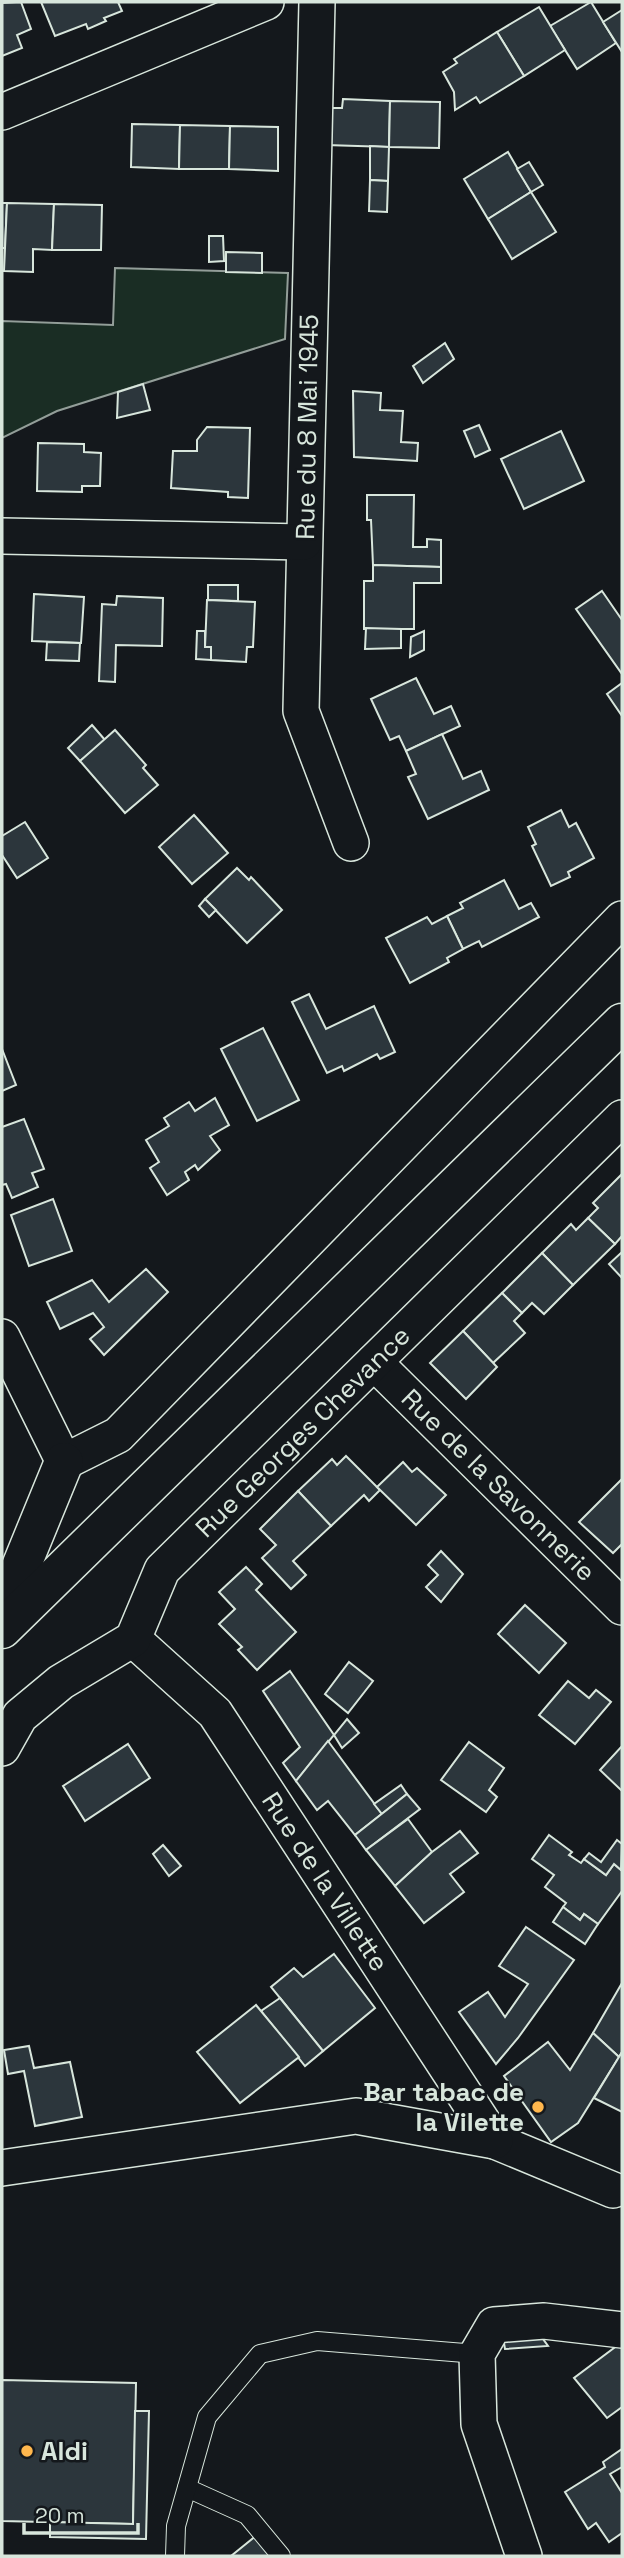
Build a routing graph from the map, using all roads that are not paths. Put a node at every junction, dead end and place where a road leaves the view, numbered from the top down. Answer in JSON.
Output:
{"nodes":[{"id":1,"x":265,"y":2,"type":"edge"},
{"id":2,"x":317,"y":2,"type":"edge"},
{"id":3,"x":2,"y":112,"type":"edge"},
{"id":4,"x":2,"y":536,"type":"edge"},
{"id":5,"x":304,"y":542,"type":"junction"},
{"id":6,"x":351,"y":843,"type":"dead end"},
{"id":7,"x":622,"y":919,"type":"edge"},
{"id":8,"x":622,"y":1023,"type":"edge"},
{"id":9,"x":622,"y":1118,"type":"edge"},
{"id":10,"x":2,"y":1337,"type":"edge"},
{"id":11,"x":374,"y":1362,"type":"junction"},
{"id":12,"x":64,"y":1462,"type":"junction"},
{"id":13,"x":622,"y":1606,"type":"edge"},
{"id":14,"x":2,"y":1613,"type":"edge"},
{"id":15,"x":2,"y":1629,"type":"edge"},
{"id":16,"x":133,"y":1639,"type":"junction"},
{"id":17,"x":2,"y":1748,"type":"edge"},
{"id":18,"x":495,"y":2141,"type":"junction"},
{"id":19,"x":2,"y":2168,"type":"edge"},
{"id":20,"x":612,"y":2190,"type":"dead end"},
{"id":21,"x":622,"y":2330,"type":"edge"},
{"id":22,"x":477,"y":2354,"type":"junction"},
{"id":23,"x":187,"y":2488,"type":"junction"},
{"id":24,"x":175,"y":2556,"type":"edge"},
{"id":25,"x":281,"y":2556,"type":"edge"},
{"id":26,"x":524,"y":2556,"type":"edge"}],
"edges":[{"from":1,"to":3,"type":"street"},
{"from":2,"to":5,"type":"street","name":"Rue du 8 Mai 1945"},
{"from":4,"to":5,"type":"street"},
{"from":5,"to":6,"type":"street","name":"Rue du 8 Mai 1945"},
{"from":7,"to":12,"type":"street"},
{"from":8,"to":15,"type":"main road"},
{"from":9,"to":11,"type":"street","name":"Rue Georges Chevance"},
{"from":10,"to":12,"type":"street"},
{"from":11,"to":13,"type":"street","name":"Rue de la Savonnerie"},
{"from":11,"to":16,"type":"street","name":"Rue Georges Chevance"},
{"from":12,"to":14,"type":"main road"},
{"from":16,"to":17,"type":"street"},
{"from":16,"to":18,"type":"street","name":"Rue de la Villette"},
{"from":18,"to":19,"type":"street"},
{"from":18,"to":20,"type":"street"},
{"from":21,"to":22,"type":"street"},
{"from":22,"to":23,"type":"lane"},
{"from":22,"to":26,"type":"street"},
{"from":23,"to":24,"type":"lane"},
{"from":23,"to":25,"type":"lane"}]}
